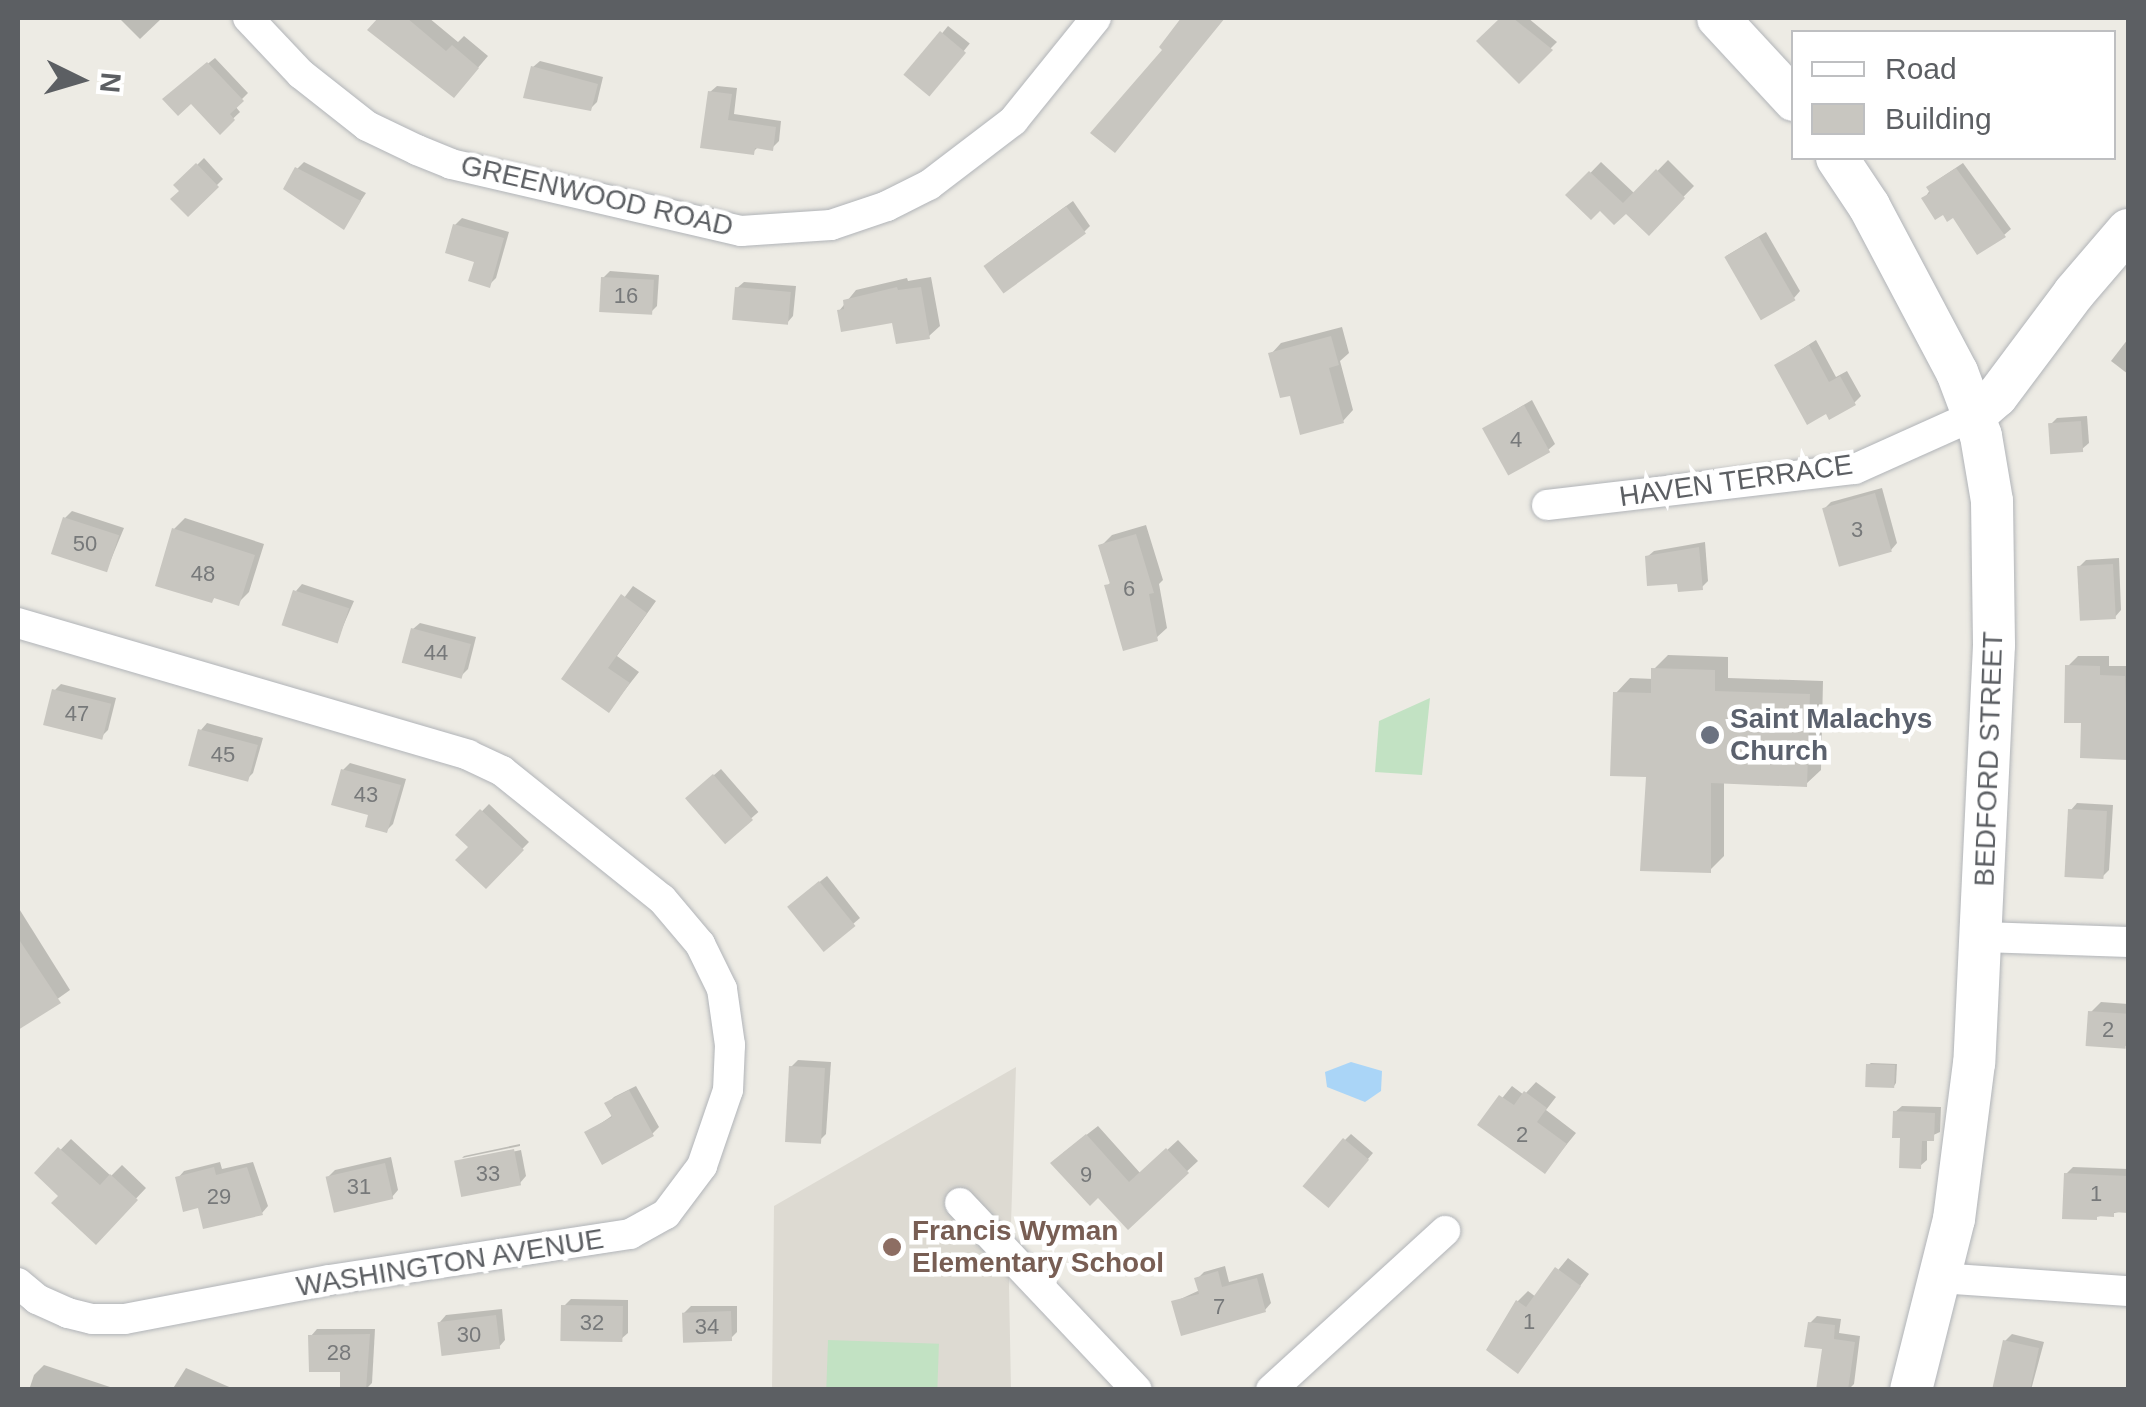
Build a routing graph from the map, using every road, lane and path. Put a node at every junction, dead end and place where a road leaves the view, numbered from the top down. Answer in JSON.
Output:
{"nodes":[{"id":1,"x":248,"y":18,"type":"edge"},
{"id":2,"x":1096,"y":18,"type":"edge"},
{"id":3,"x":1718,"y":18,"type":"edge"},
{"id":4,"x":1791,"y":97,"type":"edge"},
{"id":5,"x":1838,"y":160,"type":"edge"},
{"id":6,"x":2128,"y":230,"type":"edge"},
{"id":7,"x":1974,"y":415,"type":"junction"},
{"id":8,"x":1547,"y":505,"type":"dead end"},
{"id":9,"x":18,"y":623,"type":"edge"},
{"id":10,"x":1983,"y":937,"type":"junction"},
{"id":11,"x":2128,"y":942,"type":"edge"},
{"id":12,"x":960,"y":1203,"type":"dead end"},
{"id":13,"x":1444,"y":1231,"type":"dead end"},
{"id":14,"x":1940,"y":1278,"type":"junction"},
{"id":15,"x":18,"y":1283,"type":"edge"},
{"id":16,"x":2128,"y":1290,"type":"edge"},
{"id":17,"x":1137,"y":1390,"type":"edge"},
{"id":18,"x":1272,"y":1390,"type":"edge"},
{"id":19,"x":1911,"y":1390,"type":"edge"}],
"edges":[{"from":1,"to":2,"type":"street","name":"GREENWOOD ROAD"},
{"from":3,"to":4,"type":"main road"},
{"from":5,"to":7,"type":"main road","name":"BEDFORD STREET"},
{"from":6,"to":7,"type":"main road"},
{"from":7,"to":8,"type":"street","name":"HAVEN TERRACE"},
{"from":7,"to":10,"type":"main road","name":"BEDFORD STREET"},
{"from":9,"to":15,"type":"street","name":"WASHINGTON AVENUE"},
{"from":10,"to":11,"type":"street"},
{"from":10,"to":14,"type":"main road","name":"BEDFORD STREET"},
{"from":12,"to":17,"type":"street"},
{"from":13,"to":18,"type":"street"},
{"from":14,"to":16,"type":"street"},
{"from":14,"to":19,"type":"main road","name":"BEDFORD STREET"}]}
